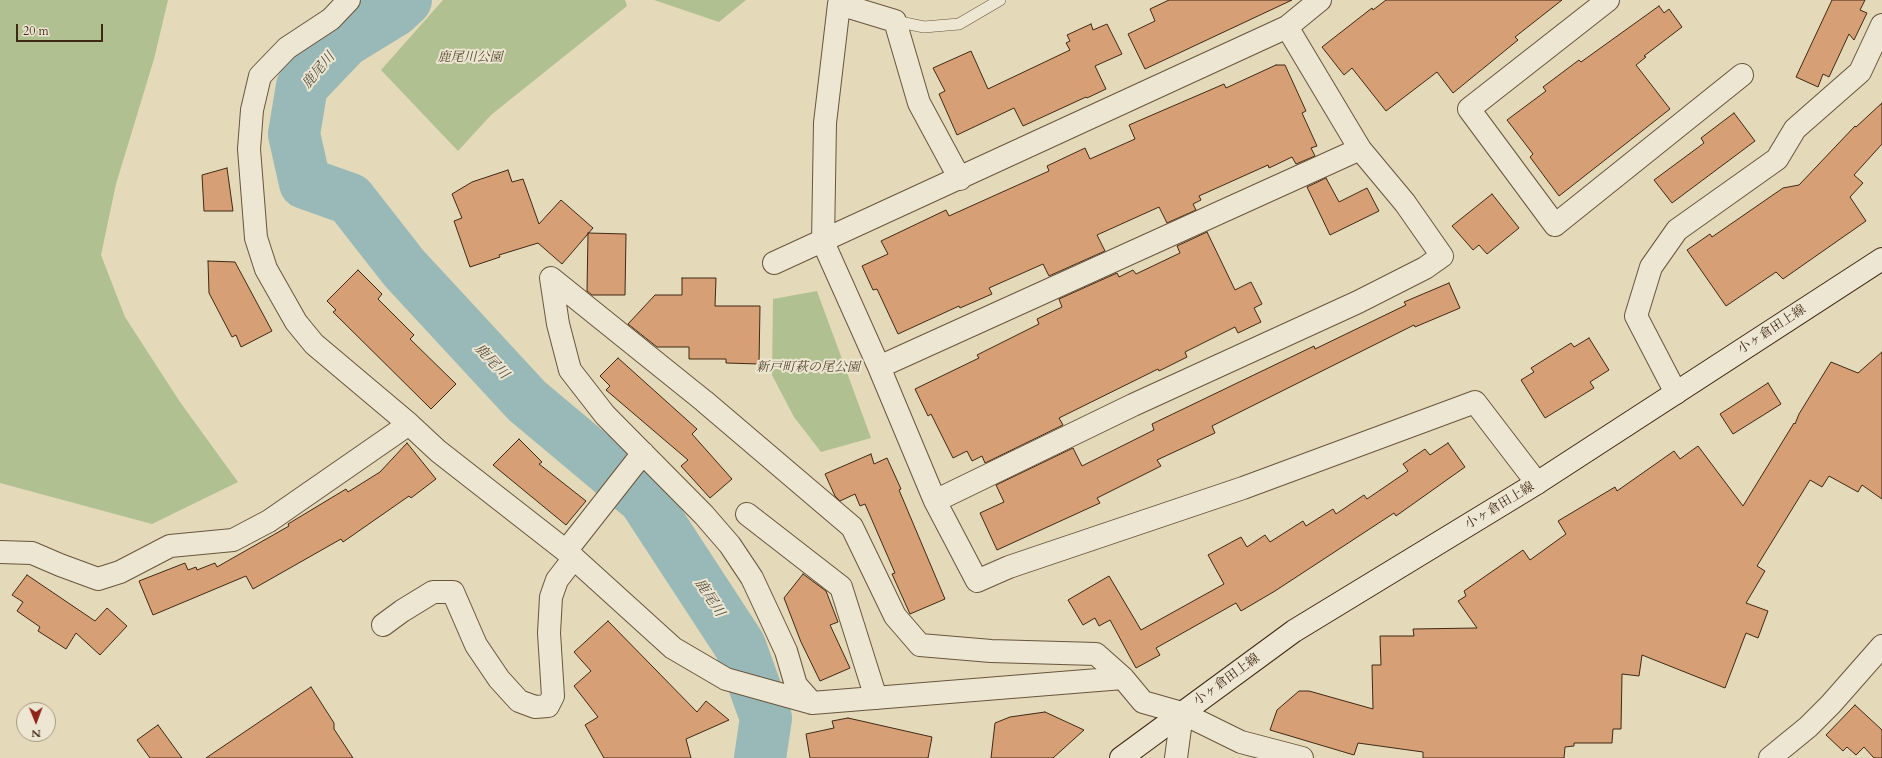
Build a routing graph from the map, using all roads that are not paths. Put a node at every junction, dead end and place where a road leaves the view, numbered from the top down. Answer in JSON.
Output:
{"nodes":[{"id":1,"x":349,"y":0,"type":"edge"},
{"id":2,"x":1000,"y":0,"type":"edge"},
{"id":3,"x":1320,"y":0,"type":"edge"},
{"id":4,"x":1608,"y":0,"type":"edge"},
{"id":5,"x":840,"y":2,"type":"edge"},
{"id":6,"x":895,"y":21,"type":"junction"},
{"id":7,"x":1882,"y":25,"type":"edge"},
{"id":8,"x":1287,"y":27,"type":"junction"},
{"id":9,"x":1742,"y":75,"type":"dead end"},
{"id":10,"x":1360,"y":149,"type":"junction"},
{"id":11,"x":960,"y":179,"type":"junction"},
{"id":12,"x":823,"y":242,"type":"junction"},
{"id":13,"x":1882,"y":259,"type":"edge"},
{"id":14,"x":774,"y":263,"type":"dead end"},
{"id":15,"x":879,"y":366,"type":"junction"},
{"id":16,"x":1676,"y":393,"type":"junction"},
{"id":17,"x":409,"y":424,"type":"junction"},
{"id":18,"x":643,"y":453,"type":"junction"},
{"id":19,"x":1537,"y":483,"type":"junction"},
{"id":20,"x":935,"y":501,"type":"junction"},
{"id":21,"x":747,"y":514,"type":"dead end"},
{"id":22,"x":0,"y":552,"type":"edge"},
{"id":23,"x":570,"y":554,"type":"junction"},
{"id":24,"x":383,"y":625,"type":"dead end"},
{"id":25,"x":1882,"y":646,"type":"edge"},
{"id":26,"x":1124,"y":678,"type":"junction"},
{"id":27,"x":876,"y":698,"type":"junction"},
{"id":28,"x":812,"y":703,"type":"junction"},
{"id":29,"x":1182,"y":713,"type":"junction"},
{"id":30,"x":1121,"y":758,"type":"edge"},
{"id":31,"x":1176,"y":758,"type":"edge"},
{"id":32,"x":1302,"y":758,"type":"edge"},
{"id":33,"x":1770,"y":758,"type":"edge"}],
"edges":[{"from":1,"to":17,"type":"street"},
{"from":2,"to":6,"type":"lane"},
{"from":3,"to":8,"type":"street"},
{"from":4,"to":9,"type":"street"},
{"from":5,"to":6,"type":"street"},
{"from":5,"to":12,"type":"street"},
{"from":6,"to":11,"type":"street"},
{"from":7,"to":16,"type":"street"},
{"from":8,"to":10,"type":"street"},
{"from":8,"to":11,"type":"street"},
{"from":10,"to":15,"type":"street"},
{"from":10,"to":20,"type":"street"},
{"from":11,"to":12,"type":"street"},
{"from":12,"to":14,"type":"street"},
{"from":12,"to":15,"type":"street"},
{"from":13,"to":16,"type":"street","name":"小ヶ倉田上線"},
{"from":15,"to":20,"type":"street"},
{"from":16,"to":19,"type":"street","name":"小ヶ倉田上線"},
{"from":17,"to":22,"type":"street"},
{"from":17,"to":23,"type":"street"},
{"from":18,"to":23,"type":"street"},
{"from":18,"to":26,"type":"street"},
{"from":18,"to":28,"type":"street"},
{"from":19,"to":20,"type":"street"},
{"from":19,"to":29,"type":"street","name":"小ヶ倉田上線"},
{"from":21,"to":27,"type":"street"},
{"from":23,"to":24,"type":"street"},
{"from":23,"to":28,"type":"street"},
{"from":25,"to":33,"type":"street"},
{"from":26,"to":27,"type":"street"},
{"from":26,"to":29,"type":"street"},
{"from":27,"to":28,"type":"street"},
{"from":29,"to":30,"type":"street","name":"小ヶ倉田上線"},
{"from":29,"to":31,"type":"street"},
{"from":29,"to":32,"type":"street"}]}
